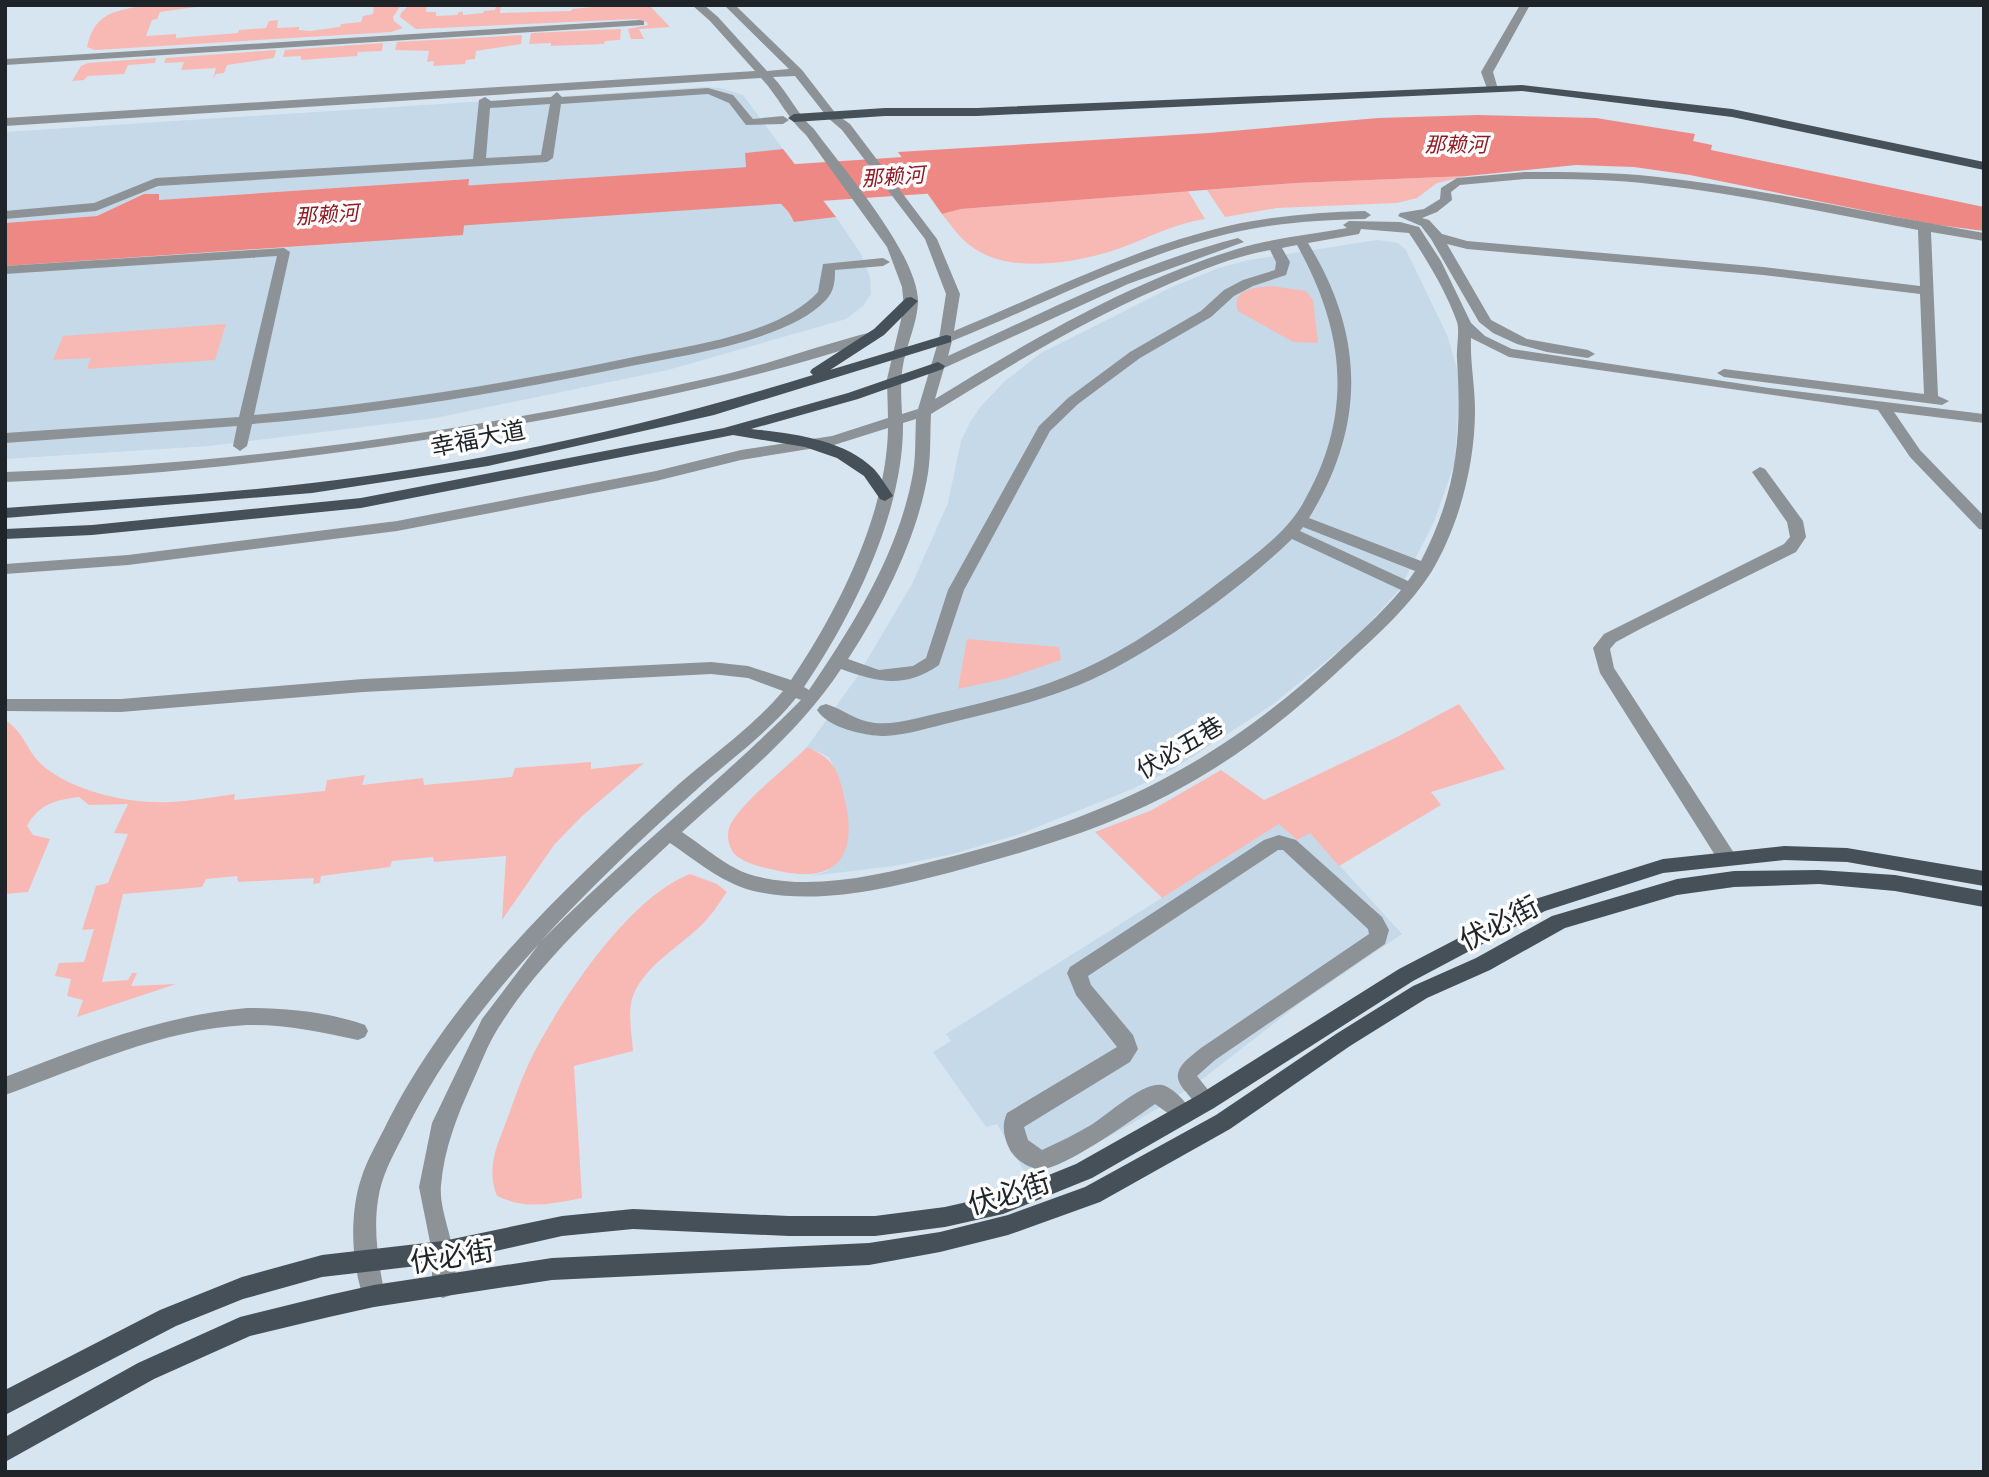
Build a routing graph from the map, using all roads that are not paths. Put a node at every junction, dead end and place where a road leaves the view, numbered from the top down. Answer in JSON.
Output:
{"nodes":[{"id":1,"x":697,"y":5,"type":"edge"},
{"id":2,"x":729,"y":5,"type":"edge"},
{"id":3,"x":1525,"y":5,"type":"edge"},
{"id":4,"x":640,"y":23,"type":"dead end"},
{"id":5,"x":5,"y":62,"type":"edge"},
{"id":6,"x":798,"y":72,"type":"junction"},
{"id":7,"x":762,"y":74,"type":"junction"},
{"id":8,"x":1492,"y":89,"type":"junction"},
{"id":9,"x":557,"y":98,"type":"junction"},
{"id":10,"x":832,"y":116,"type":"junction"},
{"id":11,"x":788,"y":119,"type":"junction"},
{"id":12,"x":5,"y":122,"type":"edge"},
{"id":13,"x":479,"y":163,"type":"junction"},
{"id":14,"x":1984,"y":166,"type":"edge"},
{"id":15,"x":5,"y":215,"type":"edge"},
{"id":16,"x":1408,"y":217,"type":"junction"},
{"id":17,"x":1358,"y":224,"type":"junction"},
{"id":18,"x":1924,"y":228,"type":"junction"},
{"id":19,"x":1437,"y":237,"type":"junction"},
{"id":20,"x":1984,"y":237,"type":"edge"},
{"id":21,"x":1274,"y":244,"type":"junction"},
{"id":22,"x":1303,"y":245,"type":"dead end"},
{"id":23,"x":883,"y":262,"type":"dead end"},
{"id":24,"x":5,"y":270,"type":"edge"},
{"id":25,"x":1927,"y":291,"type":"junction"},
{"id":26,"x":911,"y":301,"type":"junction"},
{"id":27,"x":1465,"y":325,"type":"junction"},
{"id":28,"x":879,"y":334,"type":"junction"},
{"id":29,"x":946,"y":339,"type":"junction"},
{"id":30,"x":897,"y":354,"type":"junction"},
{"id":31,"x":938,"y":366,"type":"junction"},
{"id":32,"x":894,"y":380,"type":"junction"},
{"id":33,"x":791,"y":386,"type":"junction"},
{"id":34,"x":1931,"y":399,"type":"junction"},
{"id":35,"x":1884,"y":407,"type":"junction"},
{"id":36,"x":1984,"y":407,"type":"edge"},
{"id":37,"x":924,"y":412,"type":"junction"},
{"id":38,"x":1984,"y":419,"type":"edge"},
{"id":39,"x":245,"y":420,"type":"junction"},
{"id":40,"x":894,"y":422,"type":"junction"},
{"id":41,"x":725,"y":432,"type":"junction"},
{"id":42,"x":5,"y":438,"type":"edge"},
{"id":43,"x":812,"y":444,"type":"junction"},
{"id":44,"x":240,"y":446,"type":"dead end"},
{"id":45,"x":1760,"y":472,"type":"dead end"},
{"id":46,"x":5,"y":477,"type":"edge"},
{"id":47,"x":885,"y":496,"type":"junction"},
{"id":48,"x":5,"y":513,"type":"edge"},
{"id":49,"x":1984,"y":525,"type":"edge"},
{"id":50,"x":1294,"y":526,"type":"junction"},
{"id":51,"x":5,"y":534,"type":"edge"},
{"id":52,"x":5,"y":569,"type":"edge"},
{"id":53,"x":1425,"y":569,"type":"junction"},
{"id":54,"x":1410,"y":588,"type":"junction"},
{"id":55,"x":838,"y":662,"type":"junction"},
{"id":56,"x":794,"y":689,"type":"junction"},
{"id":57,"x":5,"y":705,"type":"edge"},
{"id":58,"x":819,"y":705,"type":"junction"},
{"id":59,"x":669,"y":833,"type":"junction"},
{"id":60,"x":1727,"y":858,"type":"junction"},
{"id":61,"x":1984,"y":878,"type":"edge"},
{"id":62,"x":1984,"y":899,"type":"edge"},
{"id":63,"x":358,"y":1031,"type":"dead end"},
{"id":64,"x":5,"y":1086,"type":"edge"},
{"id":65,"x":1207,"y":1101,"type":"junction"},
{"id":66,"x":1183,"y":1115,"type":"junction"},
{"id":67,"x":443,"y":1252,"type":"junction"},
{"id":68,"x":368,"y":1262,"type":"junction"},
{"id":69,"x":443,"y":1287,"type":"junction"},
{"id":70,"x":374,"y":1296,"type":"junction"},
{"id":71,"x":5,"y":1403,"type":"edge"},
{"id":72,"x":5,"y":1450,"type":"edge"}],
"edges":[{"from":1,"to":7,"type":"street"},
{"from":2,"to":6,"type":"street"},
{"from":3,"to":8,"type":"street"},
{"from":4,"to":5,"type":"street"},
{"from":6,"to":7,"type":"street"},
{"from":6,"to":10,"type":"street"},
{"from":7,"to":11,"type":"street"},
{"from":7,"to":12,"type":"street"},
{"from":8,"to":10,"type":"main road"},
{"from":8,"to":14,"type":"main road"},
{"from":9,"to":11,"type":"street"},
{"from":9,"to":13,"type":"street"},
{"from":9,"to":13,"type":"street"},
{"from":10,"to":11,"type":"main road"},
{"from":10,"to":29,"type":"street"},
{"from":11,"to":26,"type":"street"},
{"from":13,"to":15,"type":"street"},
{"from":16,"to":18,"type":"street"},
{"from":16,"to":19,"type":"street"},
{"from":16,"to":29,"type":"street"},
{"from":17,"to":21,"type":"street"},
{"from":17,"to":27,"type":"street"},
{"from":17,"to":31,"type":"street"},
{"from":18,"to":20,"type":"street"},
{"from":18,"to":25,"type":"street"},
{"from":19,"to":25,"type":"street"},
{"from":19,"to":34,"type":"street"},
{"from":21,"to":37,"type":"street"},
{"from":21,"to":55,"type":"street"},
{"from":22,"to":50,"type":"street"},
{"from":23,"to":39,"type":"street"},
{"from":24,"to":39,"type":"street"},
{"from":25,"to":34,"type":"street"},
{"from":26,"to":28,"type":"main road"},
{"from":26,"to":30,"type":"street"},
{"from":27,"to":35,"type":"street"},
{"from":27,"to":53,"type":"street","name":"伏必五巷"},
{"from":28,"to":33,"type":"main road"},
{"from":28,"to":46,"type":"street"},
{"from":29,"to":30,"type":"main road","name":"幸福大道"},
{"from":29,"to":31,"type":"street"},
{"from":30,"to":32,"type":"street"},
{"from":30,"to":33,"type":"main road","name":"幸福大道"},
{"from":31,"to":32,"type":"main road","name":"幸福大道"},
{"from":31,"to":37,"type":"street"},
{"from":32,"to":40,"type":"street"},
{"from":32,"to":41,"type":"main road","name":"幸福大道"},
{"from":33,"to":48,"type":"main road","name":"幸福大道"},
{"from":34,"to":36,"type":"street"},
{"from":35,"to":38,"type":"street"},
{"from":35,"to":49,"type":"street"},
{"from":37,"to":40,"type":"street"},
{"from":37,"to":55,"type":"street"},
{"from":39,"to":42,"type":"street"},
{"from":39,"to":44,"type":"street"},
{"from":40,"to":43,"type":"street"},
{"from":40,"to":47,"type":"street"},
{"from":41,"to":43,"type":"main road"},
{"from":41,"to":51,"type":"main road","name":"幸福大道"},
{"from":43,"to":47,"type":"main road"},
{"from":43,"to":52,"type":"street"},
{"from":45,"to":60,"type":"street"},
{"from":47,"to":56,"type":"street"},
{"from":50,"to":53,"type":"street"},
{"from":50,"to":54,"type":"street"},
{"from":50,"to":58,"type":"street"},
{"from":53,"to":54,"type":"street","name":"伏必五巷"},
{"from":54,"to":59,"type":"street","name":"伏必五巷"},
{"from":55,"to":58,"type":"street"},
{"from":56,"to":57,"type":"street"},
{"from":56,"to":58,"type":"street"},
{"from":56,"to":68,"type":"street"},
{"from":58,"to":59,"type":"street"},
{"from":59,"to":67,"type":"street"},
{"from":60,"to":61,"type":"main road","name":"伏必街"},
{"from":60,"to":65,"type":"main road","name":"伏必街"},
{"from":62,"to":69,"type":"main road","name":"伏必街"},
{"from":63,"to":64,"type":"street"},
{"from":65,"to":66,"type":"main road","name":"伏必街"},
{"from":65,"to":66,"type":"street"},
{"from":66,"to":67,"type":"main road","name":"伏必街"},
{"from":67,"to":68,"type":"main road","name":"伏必街"},
{"from":67,"to":69,"type":"street"},
{"from":68,"to":70,"type":"street"},
{"from":68,"to":71,"type":"main road","name":"伏必街"},
{"from":69,"to":70,"type":"main road","name":"伏必街"},
{"from":70,"to":72,"type":"main road","name":"伏必街"}]}
